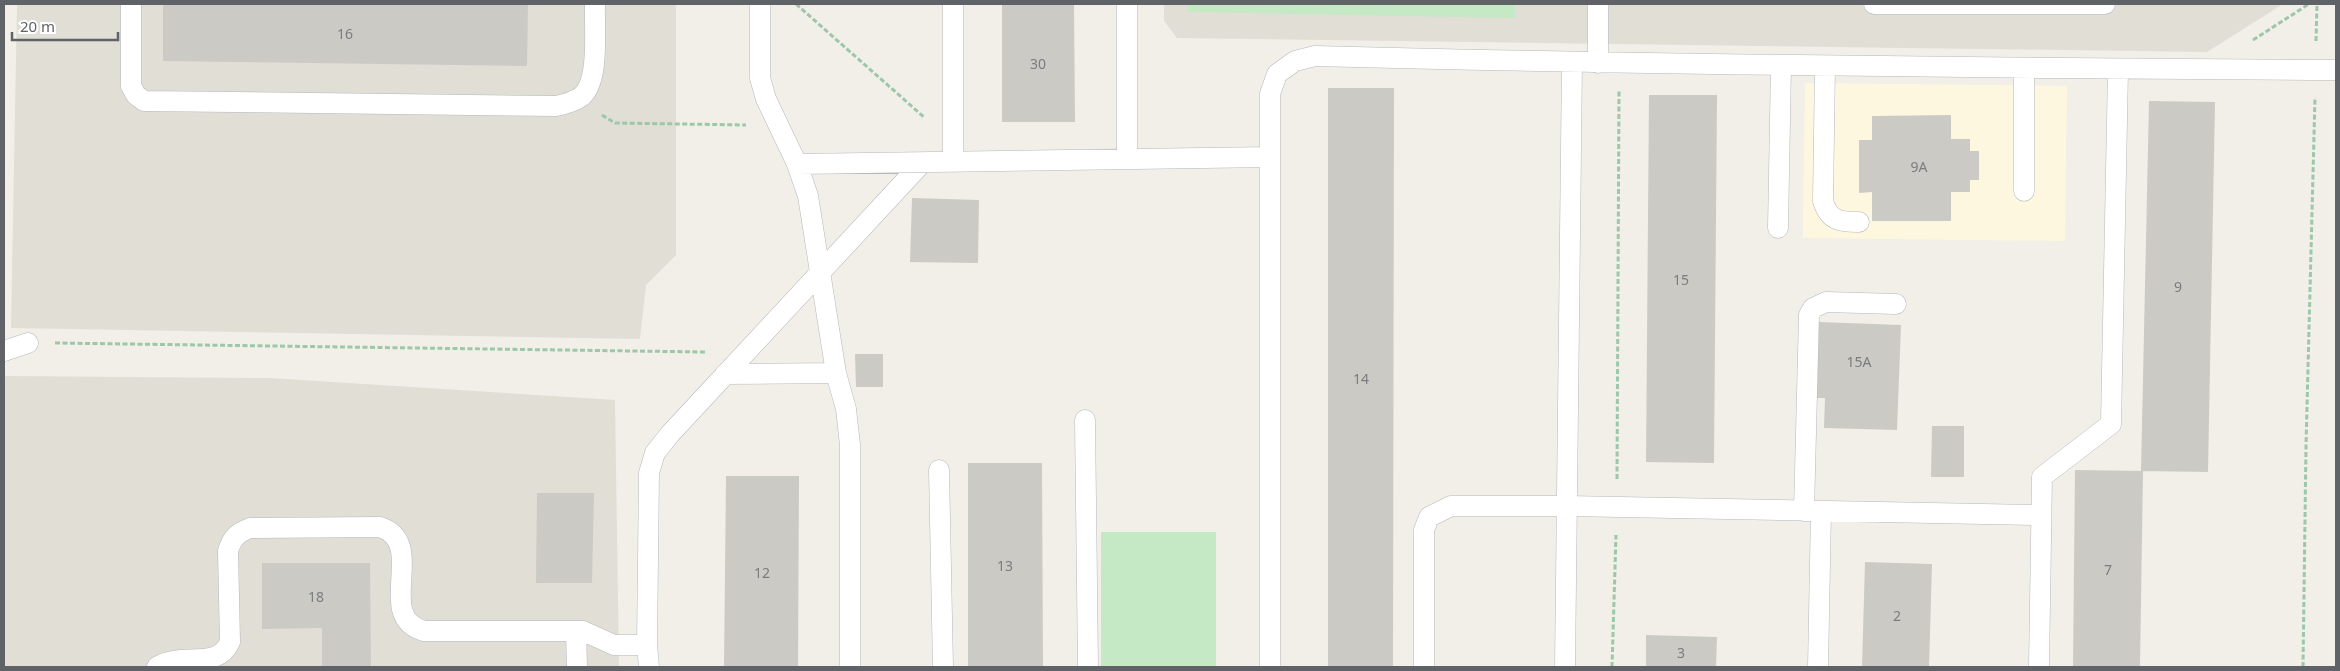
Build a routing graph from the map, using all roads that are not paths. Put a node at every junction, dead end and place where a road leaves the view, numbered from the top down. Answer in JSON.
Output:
{"nodes":[{"id":1,"x":131,"y":4,"type":"edge"},
{"id":2,"x":595,"y":4,"type":"edge"},
{"id":3,"x":760,"y":4,"type":"edge"},
{"id":4,"x":953,"y":4,"type":"edge"},
{"id":5,"x":1127,"y":4,"type":"edge"},
{"id":6,"x":1598,"y":4,"type":"edge"},
{"id":7,"x":1874,"y":4,"type":"edge"},
{"id":8,"x":2106,"y":4,"type":"edge"},
{"id":9,"x":1572,"y":63,"type":"junction"},
{"id":10,"x":1598,"y":63,"type":"junction"},
{"id":11,"x":1781,"y":66,"type":"junction"},
{"id":12,"x":1825,"y":66,"type":"junction"},
{"id":13,"x":2024,"y":69,"type":"junction"},
{"id":14,"x":2118,"y":70,"type":"junction"},
{"id":15,"x":2336,"y":70,"type":"edge"},
{"id":16,"x":953,"y":153,"type":"junction"},
{"id":17,"x":1270,"y":157,"type":"junction"},
{"id":18,"x":1127,"y":158,"type":"junction"},
{"id":19,"x":922,"y":163,"type":"junction"},
{"id":20,"x":798,"y":164,"type":"junction"},
{"id":21,"x":2024,"y":191,"type":"dead end"},
{"id":22,"x":1859,"y":222,"type":"dead end"},
{"id":23,"x":1778,"y":228,"type":"dead end"},
{"id":24,"x":821,"y":270,"type":"junction"},
{"id":25,"x":1896,"y":304,"type":"dead end"},
{"id":26,"x":28,"y":343,"type":"road end"},
{"id":27,"x":4,"y":351,"type":"edge"},
{"id":28,"x":836,"y":373,"type":"junction"},
{"id":29,"x":725,"y":374,"type":"junction"},
{"id":30,"x":1086,"y":420,"type":"dead end"},
{"id":31,"x":940,"y":470,"type":"dead end"},
{"id":32,"x":1567,"y":506,"type":"junction"},
{"id":33,"x":1813,"y":511,"type":"junction"},
{"id":34,"x":2040,"y":516,"type":"junction"},
{"id":35,"x":576,"y":631,"type":"junction"},
{"id":36,"x":647,"y":645,"type":"junction"},
{"id":37,"x":157,"y":667,"type":"edge"},
{"id":38,"x":577,"y":667,"type":"edge"},
{"id":39,"x":649,"y":667,"type":"edge"},
{"id":40,"x":850,"y":667,"type":"edge"},
{"id":41,"x":943,"y":667,"type":"edge"},
{"id":42,"x":1088,"y":667,"type":"edge"},
{"id":43,"x":1270,"y":667,"type":"edge"},
{"id":44,"x":1424,"y":667,"type":"edge"},
{"id":45,"x":1565,"y":667,"type":"edge"},
{"id":46,"x":1818,"y":667,"type":"edge"},
{"id":47,"x":2039,"y":667,"type":"edge"}],
"edges":[{"from":1,"to":2,"type":"lane"},
{"from":3,"to":20,"type":"lane"},
{"from":4,"to":16,"type":"lane"},
{"from":5,"to":18,"type":"lane"},
{"from":6,"to":10,"type":"lane"},
{"from":7,"to":8,"type":"lane"},
{"from":9,"to":10,"type":"lane"},
{"from":9,"to":17,"type":"lane"},
{"from":9,"to":32,"type":"lane"},
{"from":10,"to":11,"type":"lane"},
{"from":11,"to":12,"type":"lane"},
{"from":11,"to":23,"type":"lane"},
{"from":12,"to":13,"type":"lane"},
{"from":12,"to":22,"type":"lane"},
{"from":13,"to":14,"type":"lane"},
{"from":13,"to":21,"type":"lane"},
{"from":14,"to":15,"type":"lane"},
{"from":14,"to":34,"type":"lane"},
{"from":16,"to":18,"type":"lane"},
{"from":16,"to":19,"type":"lane"},
{"from":17,"to":18,"type":"lane"},
{"from":17,"to":43,"type":"lane"},
{"from":19,"to":20,"type":"lane"},
{"from":19,"to":24,"type":"lane"},
{"from":20,"to":24,"type":"lane"},
{"from":24,"to":28,"type":"lane"},
{"from":24,"to":29,"type":"lane"},
{"from":25,"to":33,"type":"lane"},
{"from":26,"to":27,"type":"lane"},
{"from":28,"to":29,"type":"lane"},
{"from":28,"to":40,"type":"lane"},
{"from":29,"to":36,"type":"lane"},
{"from":30,"to":42,"type":"lane"},
{"from":31,"to":41,"type":"lane"},
{"from":32,"to":33,"type":"lane"},
{"from":32,"to":44,"type":"lane"},
{"from":32,"to":45,"type":"lane"},
{"from":33,"to":34,"type":"lane"},
{"from":33,"to":46,"type":"lane"},
{"from":34,"to":47,"type":"lane"},
{"from":35,"to":36,"type":"lane"},
{"from":35,"to":37,"type":"lane"},
{"from":35,"to":38,"type":"lane"},
{"from":36,"to":39,"type":"lane"}]}
